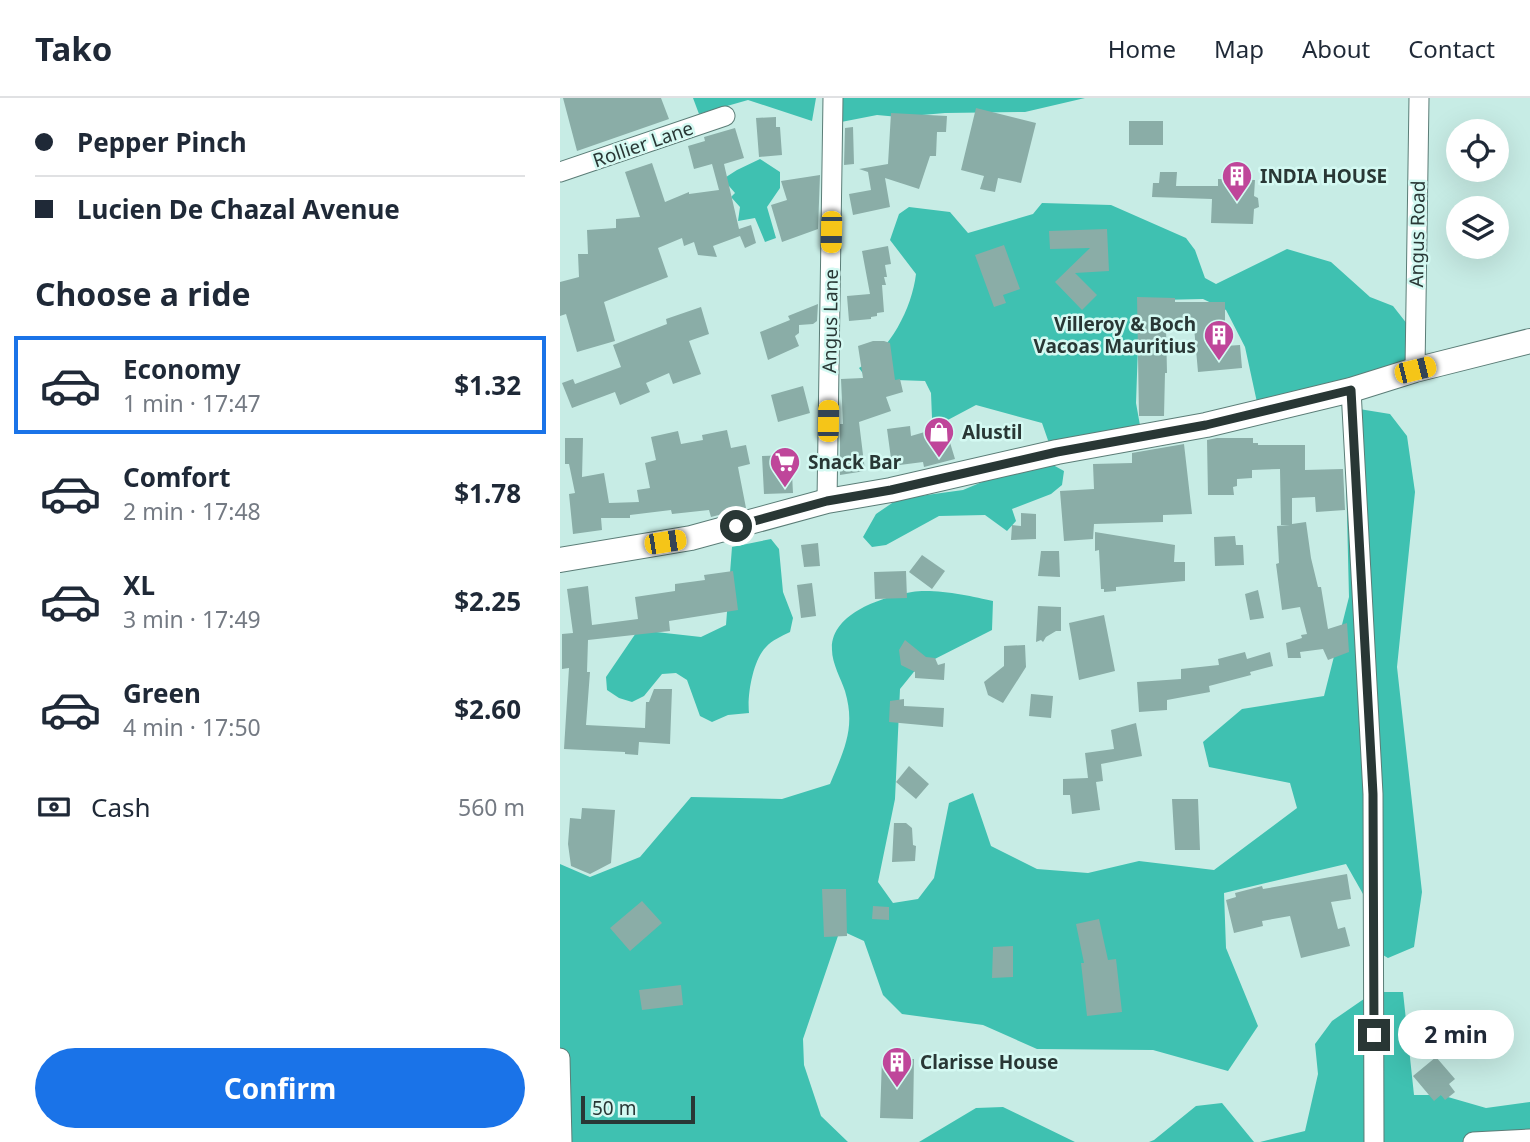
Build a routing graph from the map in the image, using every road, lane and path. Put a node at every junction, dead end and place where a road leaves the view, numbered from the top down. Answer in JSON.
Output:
{"nodes":[{"id":1,"x":833,"y":98,"type":"edge"},
{"id":2,"x":1419,"y":98,"type":"edge"},
{"id":3,"x":725,"y":116,"type":"dead end"},
{"id":4,"x":560,"y":172,"type":"edge"},
{"id":5,"x":1530,"y":341,"type":"edge"},
{"id":6,"x":1415,"y":370,"type":"junction"},
{"id":7,"x":1351,"y":390,"type":"junction"},
{"id":8,"x":827,"y":501,"type":"junction"},
{"id":9,"x":560,"y":560,"type":"edge"},
{"id":10,"x":560,"y":1058,"type":"edge"},
{"id":11,"x":1530,"y":1139,"type":"edge"},
{"id":12,"x":562,"y":1142,"type":"edge"},
{"id":13,"x":1374,"y":1142,"type":"edge"},
{"id":14,"x":1473,"y":1142,"type":"edge"}],
"edges":[{"from":1,"to":8,"type":"street","name":"Angus Lane"},
{"from":2,"to":6,"type":"street","name":"Angus Road"},
{"from":3,"to":4,"type":"street","name":"Rollier Lane"},
{"from":5,"to":6,"type":"main road"},
{"from":6,"to":7,"type":"main road"},
{"from":7,"to":8,"type":"main road"},
{"from":7,"to":13,"type":"street"},
{"from":8,"to":9,"type":"main road"},
{"from":10,"to":12,"type":"street"},
{"from":11,"to":14,"type":"street"}]}
